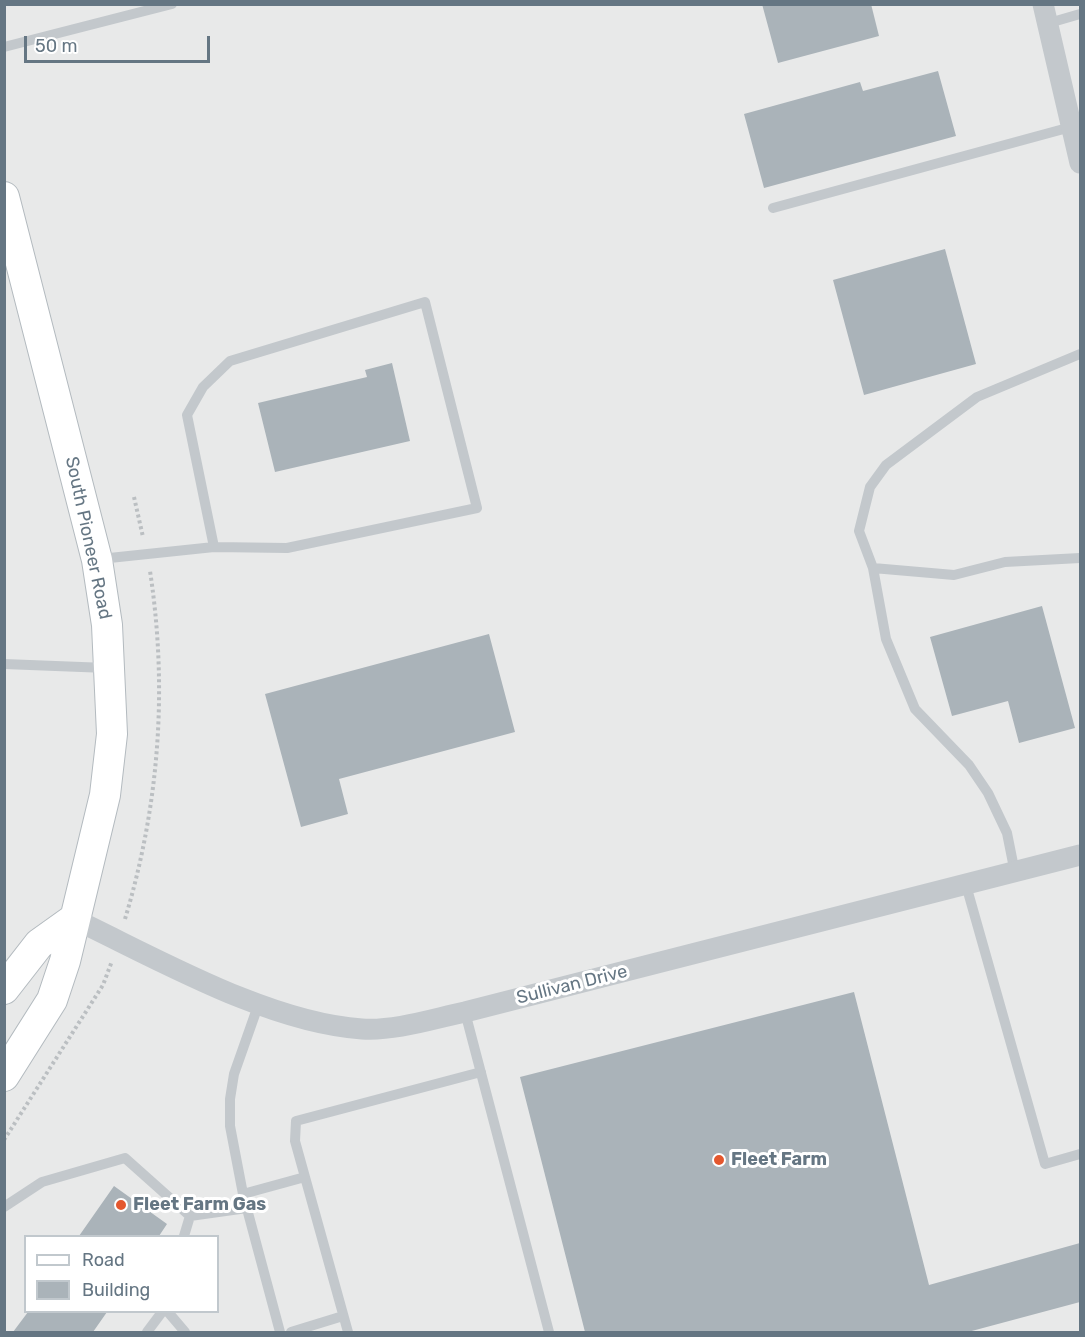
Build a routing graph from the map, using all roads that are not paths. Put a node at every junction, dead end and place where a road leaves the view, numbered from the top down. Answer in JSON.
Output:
{"nodes":[{"id":1,"x":172,"y":4,"type":"edge"},
{"id":2,"x":1046,"y":14,"type":"edge"},
{"id":3,"x":1080,"y":14,"type":"edge"},
{"id":4,"x":4,"y":48,"type":"edge"},
{"id":5,"x":1071,"y":127,"type":"junction"},
{"id":6,"x":1080,"y":163,"type":"edge"},
{"id":7,"x":4,"y":197,"type":"edge"},
{"id":8,"x":772,"y":208,"type":"dead end"},
{"id":9,"x":1080,"y":354,"type":"edge"},
{"id":10,"x":214,"y":547,"type":"junction"},
{"id":11,"x":1080,"y":558,"type":"edge"},
{"id":12,"x":97,"y":560,"type":"junction"},
{"id":13,"x":873,"y":568,"type":"junction"},
{"id":14,"x":4,"y":664,"type":"edge"},
{"id":15,"x":111,"y":668,"type":"junction"},
{"id":16,"x":1080,"y":855,"type":"edge"},
{"id":17,"x":1015,"y":873,"type":"junction"},
{"id":18,"x":966,"y":885,"type":"junction"},
{"id":19,"x":74,"y":919,"type":"junction"},
{"id":20,"x":4,"y":989,"type":"edge"},
{"id":21,"x":260,"y":1003,"type":"junction"},
{"id":22,"x":465,"y":1012,"type":"junction"},
{"id":23,"x":481,"y":1072,"type":"junction"},
{"id":24,"x":4,"y":1076,"type":"edge"},
{"id":25,"x":1080,"y":1154,"type":"edge"},
{"id":26,"x":305,"y":1177,"type":"junction"},
{"id":27,"x":243,"y":1194,"type":"junction"},
{"id":28,"x":247,"y":1208,"type":"junction"},
{"id":29,"x":5,"y":1211,"type":"edge"},
{"id":30,"x":190,"y":1216,"type":"junction"},
{"id":31,"x":184,"y":1235,"type":"edge"},
{"id":32,"x":161,"y":1313,"type":"edge"},
{"id":33,"x":170,"y":1313,"type":"edge"},
{"id":34,"x":343,"y":1316,"type":"junction"},
{"id":35,"x":147,"y":1332,"type":"edge"},
{"id":36,"x":185,"y":1332,"type":"edge"},
{"id":37,"x":280,"y":1332,"type":"edge"},
{"id":38,"x":291,"y":1332,"type":"edge"},
{"id":39,"x":348,"y":1332,"type":"edge"},
{"id":40,"x":549,"y":1332,"type":"edge"}],
"edges":[{"from":1,"to":4,"type":"lane"},
{"from":2,"to":3,"type":"lane"},
{"from":2,"to":5,"type":"street"},
{"from":5,"to":6,"type":"street"},
{"from":5,"to":8,"type":"lane"},
{"from":7,"to":12,"type":"main road","name":"South Pioneer Road"},
{"from":9,"to":13,"type":"lane"},
{"from":10,"to":10,"type":"lane"},
{"from":10,"to":12,"type":"lane"},
{"from":11,"to":13,"type":"lane"},
{"from":12,"to":15,"type":"main road","name":"South Pioneer Road"},
{"from":13,"to":17,"type":"lane"},
{"from":14,"to":15,"type":"lane"},
{"from":15,"to":19,"type":"main road","name":"South Pioneer Road"},
{"from":16,"to":17,"type":"street","name":"Sullivan Drive"},
{"from":17,"to":18,"type":"street","name":"Sullivan Drive"},
{"from":18,"to":22,"type":"street","name":"Sullivan Drive"},
{"from":18,"to":25,"type":"lane"},
{"from":19,"to":20,"type":"main road"},
{"from":19,"to":21,"type":"street","name":"Sullivan Drive"},
{"from":19,"to":24,"type":"main road","name":"South Pioneer Road"},
{"from":21,"to":22,"type":"street","name":"Sullivan Drive"},
{"from":21,"to":27,"type":"lane"},
{"from":22,"to":23,"type":"lane"},
{"from":23,"to":26,"type":"lane"},
{"from":23,"to":40,"type":"lane"},
{"from":26,"to":27,"type":"lane"},
{"from":26,"to":34,"type":"lane"},
{"from":27,"to":28,"type":"lane"},
{"from":28,"to":30,"type":"lane"},
{"from":28,"to":37,"type":"lane"},
{"from":29,"to":30,"type":"lane"},
{"from":30,"to":31,"type":"lane"},
{"from":32,"to":35,"type":"lane"},
{"from":33,"to":36,"type":"lane"},
{"from":34,"to":38,"type":"lane"},
{"from":34,"to":39,"type":"lane"}]}
